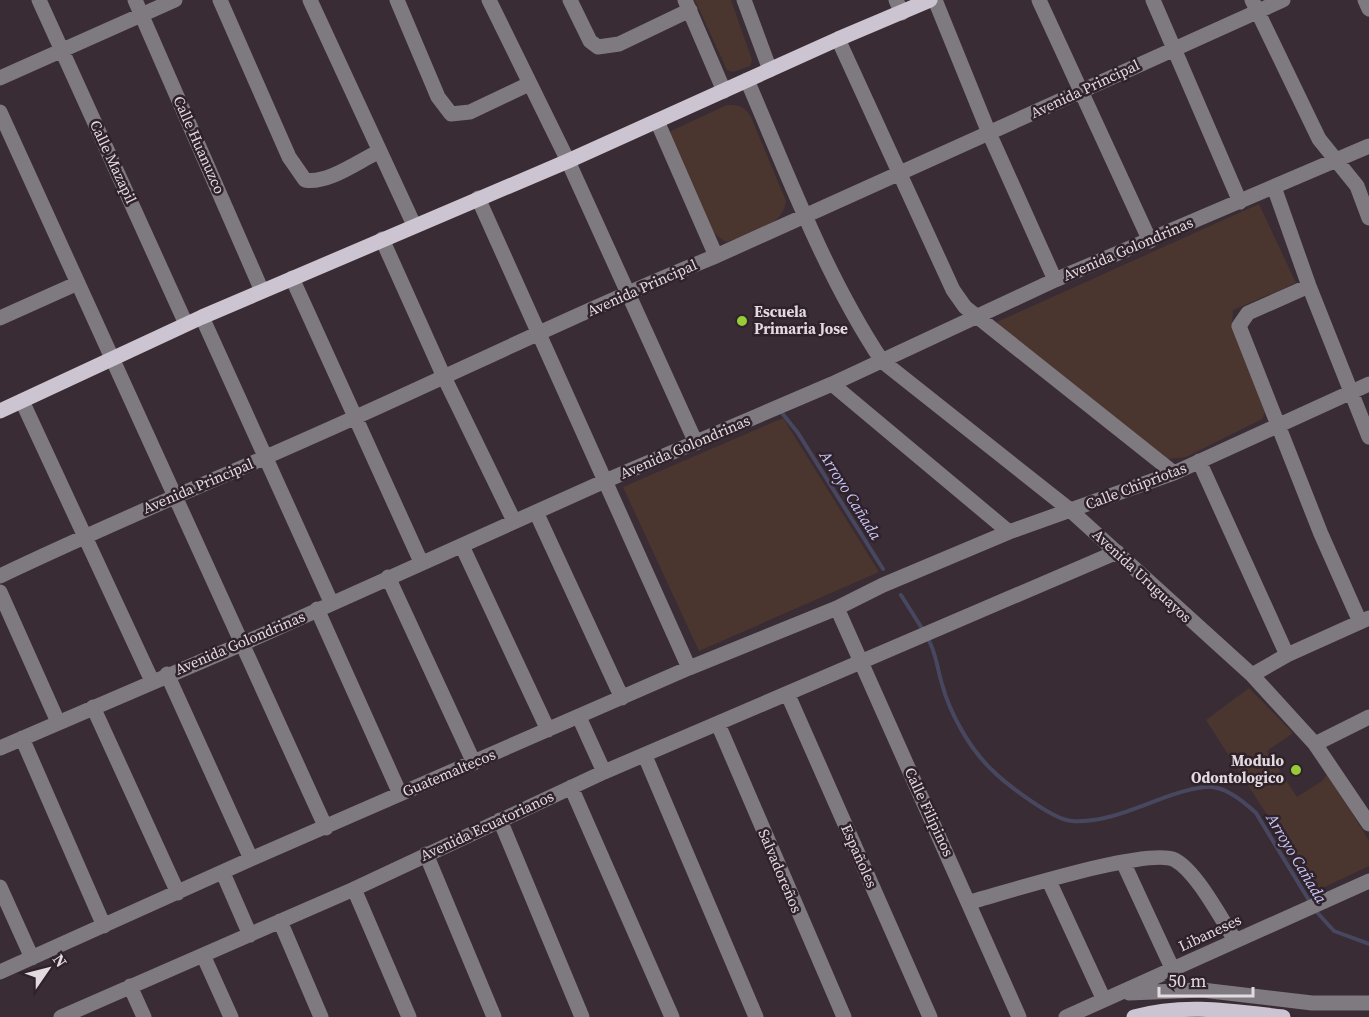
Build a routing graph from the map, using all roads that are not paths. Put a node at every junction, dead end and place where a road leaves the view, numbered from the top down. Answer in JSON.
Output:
{"nodes":[{"id":1,"x":39,"y":0,"type":"edge"},
{"id":2,"x":135,"y":0,"type":"edge"},
{"id":3,"x":175,"y":0,"type":"edge"},
{"id":4,"x":220,"y":0,"type":"edge"},
{"id":5,"x":310,"y":0,"type":"edge"},
{"id":6,"x":397,"y":0,"type":"edge"},
{"id":7,"x":489,"y":0,"type":"edge"},
{"id":8,"x":570,"y":0,"type":"edge"},
{"id":9,"x":744,"y":0,"type":"edge"},
{"id":10,"x":930,"y":0,"type":"edge"},
{"id":11,"x":935,"y":0,"type":"edge"},
{"id":12,"x":1040,"y":0,"type":"edge"},
{"id":13,"x":1153,"y":0,"type":"edge"},
{"id":14,"x":1283,"y":0,"type":"edge"},
{"id":15,"x":1365,"y":0,"type":"edge"},
{"id":16,"x":687,"y":5,"type":"edge"},
{"id":17,"x":1255,"y":5,"type":"edge"},
{"id":18,"x":899,"y":6,"type":"edge"},
{"id":19,"x":1369,"y":9,"type":"edge"},
{"id":20,"x":142,"y":15,"type":"junction"},
{"id":21,"x":838,"y":39,"type":"junction"},
{"id":22,"x":1174,"y":48,"type":"junction"},
{"id":23,"x":62,"y":51,"type":"junction"},
{"id":24,"x":770,"y":70,"type":"junction"},
{"id":25,"x":0,"y":78,"type":"edge"},
{"id":26,"x":747,"y":80,"type":"junction"},
{"id":27,"x":529,"y":84,"type":"junction"},
{"id":28,"x":1081,"y":90,"type":"junction"},
{"id":29,"x":724,"y":91,"type":"junction"},
{"id":30,"x":0,"y":112,"type":"edge"},
{"id":31,"x":657,"y":122,"type":"junction"},
{"id":32,"x":989,"y":133,"type":"junction"},
{"id":33,"x":1369,"y":146,"type":"edge"},
{"id":34,"x":378,"y":152,"type":"junction"},
{"id":35,"x":1337,"y":160,"type":"junction"},
{"id":36,"x":568,"y":161,"type":"junction"},
{"id":37,"x":898,"y":172,"type":"junction"},
{"id":38,"x":1274,"y":188,"type":"junction"},
{"id":39,"x":478,"y":198,"type":"junction"},
{"id":40,"x":1240,"y":202,"type":"junction"},
{"id":41,"x":805,"y":214,"type":"junction"},
{"id":42,"x":1369,"y":218,"type":"edge"},
{"id":43,"x":414,"y":225,"type":"junction"},
{"id":44,"x":382,"y":239,"type":"junction"},
{"id":45,"x":1150,"y":241,"type":"junction"},
{"id":46,"x":716,"y":256,"type":"junction"},
{"id":47,"x":292,"y":278,"type":"junction"},
{"id":48,"x":1055,"y":280,"type":"junction"},
{"id":49,"x":78,"y":283,"type":"junction"},
{"id":50,"x":1308,"y":285,"type":"junction"},
{"id":51,"x":261,"y":291,"type":"junction"},
{"id":52,"x":629,"y":291,"type":"junction"},
{"id":53,"x":2,"y":312,"type":"edge"},
{"id":54,"x":202,"y":317,"type":"junction"},
{"id":55,"x":978,"y":318,"type":"junction"},
{"id":56,"x":186,"y":324,"type":"junction"},
{"id":57,"x":540,"y":334,"type":"junction"},
{"id":58,"x":114,"y":358,"type":"junction"},
{"id":59,"x":882,"y":361,"type":"junction"},
{"id":60,"x":444,"y":377,"type":"junction"},
{"id":61,"x":832,"y":384,"type":"junction"},
{"id":62,"x":1369,"y":384,"type":"edge"},
{"id":63,"x":1350,"y":393,"type":"junction"},
{"id":64,"x":22,"y":401,"type":"junction"},
{"id":65,"x":0,"y":411,"type":"edge"},
{"id":66,"x":354,"y":418,"type":"junction"},
{"id":67,"x":1278,"y":425,"type":"junction"},
{"id":68,"x":1369,"y":437,"type":"edge"},
{"id":69,"x":696,"y":443,"type":"junction"},
{"id":70,"x":264,"y":458,"type":"junction"},
{"id":71,"x":1199,"y":461,"type":"junction"},
{"id":72,"x":1174,"y":473,"type":"junction"},
{"id":73,"x":605,"y":481,"type":"junction"},
{"id":74,"x":175,"y":495,"type":"junction"},
{"id":75,"x":1070,"y":510,"type":"junction"},
{"id":76,"x":536,"y":512,"type":"junction"},
{"id":77,"x":514,"y":521,"type":"junction"},
{"id":78,"x":1009,"y":531,"type":"junction"},
{"id":79,"x":85,"y":535,"type":"junction"},
{"id":80,"x":462,"y":546,"type":"junction"},
{"id":81,"x":1116,"y":552,"type":"junction"},
{"id":82,"x":421,"y":562,"type":"junction"},
{"id":83,"x":0,"y":576,"type":"edge"},
{"id":84,"x":388,"y":577,"type":"junction"},
{"id":85,"x":899,"y":579,"type":"joint"},
{"id":86,"x":0,"y":592,"type":"edge"},
{"id":87,"x":324,"y":606,"type":"junction"},
{"id":88,"x":837,"y":608,"type":"junction"},
{"id":89,"x":1365,"y":620,"type":"edge"},
{"id":90,"x":242,"y":644,"type":"junction"},
{"id":91,"x":1287,"y":655,"type":"junction"},
{"id":92,"x":861,"y":661,"type":"junction"},
{"id":93,"x":689,"y":669,"type":"junction"},
{"id":94,"x":167,"y":674,"type":"junction"},
{"id":95,"x":1252,"y":675,"type":"junction"},
{"id":96,"x":152,"y":681,"type":"junction"},
{"id":97,"x":788,"y":694,"type":"junction"},
{"id":98,"x":622,"y":698,"type":"junction"},
{"id":99,"x":93,"y":707,"type":"junction"},
{"id":100,"x":579,"y":717,"type":"junction"},
{"id":101,"x":1369,"y":717,"type":"edge"},
{"id":102,"x":58,"y":722,"type":"junction"},
{"id":103,"x":718,"y":724,"type":"junction"},
{"id":104,"x":548,"y":730,"type":"junction"},
{"id":105,"x":22,"y":738,"type":"junction"},
{"id":106,"x":1315,"y":744,"type":"junction"},
{"id":107,"x":0,"y":748,"type":"edge"},
{"id":108,"x":645,"y":756,"type":"junction"},
{"id":109,"x":474,"y":763,"type":"junction"},
{"id":110,"x":604,"y":772,"type":"junction"},
{"id":111,"x":571,"y":788,"type":"junction"},
{"id":112,"x":400,"y":794,"type":"junction"},
{"id":113,"x":500,"y":820,"type":"junction"},
{"id":114,"x":1369,"y":824,"type":"edge"},
{"id":115,"x":326,"y":828,"type":"junction"},
{"id":116,"x":426,"y":854,"type":"junction"},
{"id":117,"x":251,"y":860,"type":"junction"},
{"id":118,"x":1123,"y":862,"type":"junction"},
{"id":119,"x":223,"y":873,"type":"junction"},
{"id":120,"x":1049,"y":881,"type":"junction"},
{"id":121,"x":1369,"y":881,"type":"edge"},
{"id":122,"x":0,"y":887,"type":"edge"},
{"id":123,"x":354,"y":889,"type":"junction"},
{"id":124,"x":178,"y":892,"type":"junction"},
{"id":125,"x":970,"y":902,"type":"junction"},
{"id":126,"x":280,"y":921,"type":"junction"},
{"id":127,"x":104,"y":926,"type":"junction"},
{"id":128,"x":250,"y":935,"type":"junction"},
{"id":129,"x":1235,"y":940,"type":"junction"},
{"id":130,"x":203,"y":955,"type":"junction"},
{"id":131,"x":32,"y":958,"type":"junction"},
{"id":132,"x":1173,"y":970,"type":"junction"},
{"id":133,"x":0,"y":972,"type":"edge"},
{"id":134,"x":130,"y":986,"type":"junction"},
{"id":135,"x":1111,"y":997,"type":"junction"},
{"id":136,"x":1369,"y":1003,"type":"edge"},
{"id":137,"x":61,"y":1017,"type":"edge"},
{"id":138,"x":144,"y":1017,"type":"edge"},
{"id":139,"x":231,"y":1017,"type":"edge"},
{"id":140,"x":321,"y":1017,"type":"edge"},
{"id":141,"x":409,"y":1017,"type":"edge"},
{"id":142,"x":494,"y":1017,"type":"edge"},
{"id":143,"x":582,"y":1017,"type":"edge"},
{"id":144,"x":672,"y":1017,"type":"edge"},
{"id":145,"x":756,"y":1017,"type":"edge"},
{"id":146,"x":844,"y":1017,"type":"edge"},
{"id":147,"x":930,"y":1017,"type":"edge"},
{"id":148,"x":1020,"y":1017,"type":"edge"},
{"id":149,"x":1066,"y":1017,"type":"edge"},
{"id":150,"x":1134,"y":1017,"type":"edge"},
{"id":151,"x":1283,"y":1017,"type":"edge"}],
"edges":[{"from":1,"to":23,"type":"street","name":"Calle Mazapil"},
{"from":2,"to":20,"type":"street","name":"Calle Huanuzco"},
{"from":3,"to":20,"type":"street"},
{"from":4,"to":34,"type":"street"},
{"from":5,"to":34,"type":"street"},
{"from":6,"to":27,"type":"street"},
{"from":7,"to":27,"type":"street"},
{"from":8,"to":16,"type":"street"},
{"from":9,"to":24,"type":"street"},
{"from":10,"to":18,"type":"main road"},
{"from":11,"to":32,"type":"street"},
{"from":12,"to":28,"type":"street"},
{"from":13,"to":22,"type":"street"},
{"from":14,"to":17,"type":"street","name":"Avenida Principal"},
{"from":15,"to":19,"type":"street"},
{"from":16,"to":29,"type":"street"},
{"from":17,"to":22,"type":"street","name":"Avenida Principal"},
{"from":17,"to":35,"type":"street"},
{"from":18,"to":21,"type":"main road"},
{"from":20,"to":23,"type":"street"},
{"from":20,"to":51,"type":"street","name":"Calle Huanuzco"},
{"from":21,"to":24,"type":"main road"},
{"from":21,"to":37,"type":"street"},
{"from":22,"to":28,"type":"street","name":"Avenida Principal"},
{"from":22,"to":40,"type":"street"},
{"from":23,"to":25,"type":"street"},
{"from":23,"to":56,"type":"street","name":"Calle Mazapil"},
{"from":24,"to":26,"type":"main road"},
{"from":26,"to":29,"type":"main road"},
{"from":26,"to":41,"type":"street","name":"Avenida Uruguayos"},
{"from":27,"to":36,"type":"street"},
{"from":28,"to":32,"type":"street","name":"Avenida Principal"},
{"from":28,"to":45,"type":"street"},
{"from":29,"to":31,"type":"main road"},
{"from":30,"to":49,"type":"street"},
{"from":31,"to":36,"type":"main road"},
{"from":31,"to":46,"type":"street"},
{"from":32,"to":37,"type":"street","name":"Avenida Principal"},
{"from":32,"to":48,"type":"street"},
{"from":33,"to":35,"type":"street","name":"Avenida Golondrinas"},
{"from":34,"to":43,"type":"street"},
{"from":35,"to":38,"type":"street","name":"Avenida Golondrinas"},
{"from":35,"to":42,"type":"street"},
{"from":36,"to":39,"type":"main road"},
{"from":36,"to":52,"type":"street"},
{"from":37,"to":41,"type":"street","name":"Avenida Principal"},
{"from":37,"to":55,"type":"street"},
{"from":38,"to":40,"type":"street","name":"Avenida Golondrinas"},
{"from":38,"to":50,"type":"street"},
{"from":39,"to":43,"type":"main road"},
{"from":39,"to":57,"type":"street"},
{"from":40,"to":45,"type":"street","name":"Avenida Golondrinas"},
{"from":41,"to":46,"type":"street","name":"Avenida Principal"},
{"from":41,"to":59,"type":"street","name":"Avenida Uruguayos"},
{"from":43,"to":44,"type":"main road"},
{"from":44,"to":47,"type":"main road"},
{"from":44,"to":60,"type":"street"},
{"from":45,"to":48,"type":"street","name":"Avenida Golondrinas"},
{"from":46,"to":52,"type":"street","name":"Avenida Principal"},
{"from":47,"to":51,"type":"main road"},
{"from":47,"to":66,"type":"street"},
{"from":48,"to":55,"type":"street","name":"Avenida Golondrinas"},
{"from":49,"to":53,"type":"street"},
{"from":49,"to":58,"type":"street"},
{"from":50,"to":63,"type":"street"},
{"from":50,"to":67,"type":"street"},
{"from":51,"to":54,"type":"main road"},
{"from":52,"to":57,"type":"street","name":"Avenida Principal"},
{"from":52,"to":69,"type":"street"},
{"from":54,"to":56,"type":"main road"},
{"from":54,"to":70,"type":"street"},
{"from":55,"to":59,"type":"street","name":"Avenida Golondrinas"},
{"from":55,"to":72,"type":"street"},
{"from":56,"to":58,"type":"main road"},
{"from":57,"to":60,"type":"street","name":"Avenida Principal"},
{"from":57,"to":73,"type":"street"},
{"from":58,"to":64,"type":"main road"},
{"from":58,"to":74,"type":"street"},
{"from":59,"to":61,"type":"street","name":"Avenida Golondrinas"},
{"from":59,"to":75,"type":"street","name":"Avenida Uruguayos"},
{"from":60,"to":66,"type":"street","name":"Avenida Principal"},
{"from":60,"to":77,"type":"street"},
{"from":61,"to":69,"type":"street","name":"Avenida Golondrinas"},
{"from":61,"to":78,"type":"street"},
{"from":62,"to":63,"type":"street","name":"Calle Chipriotas"},
{"from":63,"to":67,"type":"street","name":"Calle Chipriotas"},
{"from":63,"to":68,"type":"street"},
{"from":64,"to":65,"type":"main road"},
{"from":64,"to":79,"type":"street"},
{"from":66,"to":70,"type":"street","name":"Avenida Principal"},
{"from":66,"to":82,"type":"street"},
{"from":67,"to":71,"type":"street","name":"Calle Chipriotas"},
{"from":67,"to":89,"type":"street"},
{"from":69,"to":73,"type":"street","name":"Avenida Golondrinas"},
{"from":70,"to":74,"type":"street","name":"Avenida Principal"},
{"from":70,"to":87,"type":"street"},
{"from":71,"to":72,"type":"street","name":"Calle Chipriotas"},
{"from":71,"to":91,"type":"street"},
{"from":72,"to":75,"type":"street","name":"Calle Chipriotas"},
{"from":73,"to":76,"type":"street","name":"Avenida Golondrinas"},
{"from":73,"to":93,"type":"street"},
{"from":74,"to":79,"type":"street","name":"Avenida Principal"},
{"from":74,"to":90,"type":"street"},
{"from":75,"to":78,"type":"street","name":"Calle Chipriotas"},
{"from":75,"to":81,"type":"street","name":"Avenida Uruguayos"},
{"from":76,"to":77,"type":"street","name":"Avenida Golondrinas"},
{"from":76,"to":98,"type":"street"},
{"from":77,"to":80,"type":"street","name":"Avenida Golondrinas"},
{"from":78,"to":85,"type":"street","name":"Calle Chipriotas"},
{"from":79,"to":83,"type":"street","name":"Avenida Principal"},
{"from":79,"to":96,"type":"street"},
{"from":80,"to":82,"type":"street","name":"Avenida Golondrinas"},
{"from":80,"to":104,"type":"street"},
{"from":81,"to":92,"type":"street","name":"Avenida Ecuatorianos"},
{"from":81,"to":95,"type":"street","name":"Avenida Uruguayos"},
{"from":82,"to":84,"type":"street","name":"Avenida Golondrinas"},
{"from":84,"to":87,"type":"street","name":"Avenida Golondrinas"},
{"from":84,"to":109,"type":"street"},
{"from":85,"to":88,"type":"street","name":"Guatemaltecos"},
{"from":86,"to":102,"type":"street"},
{"from":87,"to":90,"type":"street","name":"Avenida Golondrinas"},
{"from":87,"to":112,"type":"street"},
{"from":88,"to":92,"type":"street","name":"Calle Filipinos"},
{"from":88,"to":93,"type":"street","name":"Guatemaltecos"},
{"from":89,"to":91,"type":"street"},
{"from":90,"to":94,"type":"street","name":"Avenida Golondrinas"},
{"from":90,"to":115,"type":"street"},
{"from":91,"to":95,"type":"street"},
{"from":92,"to":97,"type":"street","name":"Avenida Ecuatorianos"},
{"from":92,"to":125,"type":"street","name":"Calle Filipinos"},
{"from":93,"to":98,"type":"street","name":"Guatemaltecos"},
{"from":94,"to":96,"type":"street","name":"Avenida Golondrinas"},
{"from":94,"to":117,"type":"street"},
{"from":95,"to":106,"type":"street","name":"Avenida Uruguayos"},
{"from":96,"to":99,"type":"street","name":"Avenida Golondrinas"},
{"from":97,"to":103,"type":"street","name":"Avenida Ecuatorianos"},
{"from":97,"to":147,"type":"street","name":"Españoles"},
{"from":98,"to":100,"type":"street","name":"Guatemaltecos"},
{"from":99,"to":102,"type":"street","name":"Avenida Golondrinas"},
{"from":99,"to":124,"type":"street"},
{"from":100,"to":104,"type":"street","name":"Guatemaltecos"},
{"from":100,"to":110,"type":"street"},
{"from":101,"to":106,"type":"street"},
{"from":102,"to":105,"type":"street","name":"Avenida Golondrinas"},
{"from":103,"to":108,"type":"street","name":"Avenida Ecuatorianos"},
{"from":103,"to":146,"type":"street","name":"Salvadoreños"},
{"from":104,"to":109,"type":"street","name":"Guatemaltecos"},
{"from":105,"to":107,"type":"street","name":"Avenida Golondrinas"},
{"from":105,"to":127,"type":"street"},
{"from":106,"to":114,"type":"street","name":"Avenida Uruguayos"},
{"from":108,"to":110,"type":"street","name":"Avenida Ecuatorianos"},
{"from":108,"to":145,"type":"street"},
{"from":109,"to":112,"type":"street","name":"Guatemaltecos"},
{"from":110,"to":111,"type":"street","name":"Avenida Ecuatorianos"},
{"from":111,"to":113,"type":"street","name":"Avenida Ecuatorianos"},
{"from":111,"to":144,"type":"street"},
{"from":112,"to":115,"type":"street","name":"Guatemaltecos"},
{"from":113,"to":116,"type":"street","name":"Avenida Ecuatorianos"},
{"from":113,"to":143,"type":"street"},
{"from":115,"to":117,"type":"street","name":"Guatemaltecos"},
{"from":116,"to":123,"type":"street","name":"Avenida Ecuatorianos"},
{"from":116,"to":142,"type":"street"},
{"from":117,"to":119,"type":"street","name":"Guatemaltecos"},
{"from":118,"to":120,"type":"street"},
{"from":118,"to":129,"type":"street"},
{"from":118,"to":132,"type":"street"},
{"from":119,"to":124,"type":"street","name":"Guatemaltecos"},
{"from":119,"to":128,"type":"street"},
{"from":120,"to":125,"type":"street"},
{"from":120,"to":135,"type":"street"},
{"from":121,"to":129,"type":"street","name":"Libaneses"},
{"from":122,"to":131,"type":"street"},
{"from":123,"to":126,"type":"street","name":"Avenida Ecuatorianos"},
{"from":123,"to":141,"type":"street"},
{"from":124,"to":127,"type":"street","name":"Guatemaltecos"},
{"from":125,"to":148,"type":"street","name":"Calle Filipinos"},
{"from":126,"to":128,"type":"street","name":"Avenida Ecuatorianos"},
{"from":126,"to":140,"type":"street"},
{"from":127,"to":131,"type":"street","name":"Guatemaltecos"},
{"from":128,"to":130,"type":"street","name":"Avenida Ecuatorianos"},
{"from":129,"to":132,"type":"street","name":"Libaneses"},
{"from":130,"to":134,"type":"street","name":"Avenida Ecuatorianos"},
{"from":130,"to":139,"type":"street"},
{"from":131,"to":133,"type":"street","name":"Guatemaltecos"},
{"from":132,"to":135,"type":"street","name":"Libaneses"},
{"from":134,"to":137,"type":"street","name":"Avenida Ecuatorianos"},
{"from":134,"to":138,"type":"street"},
{"from":135,"to":136,"type":"street"},
{"from":135,"to":149,"type":"street","name":"Libaneses"},
{"from":150,"to":151,"type":"main road"}]}
